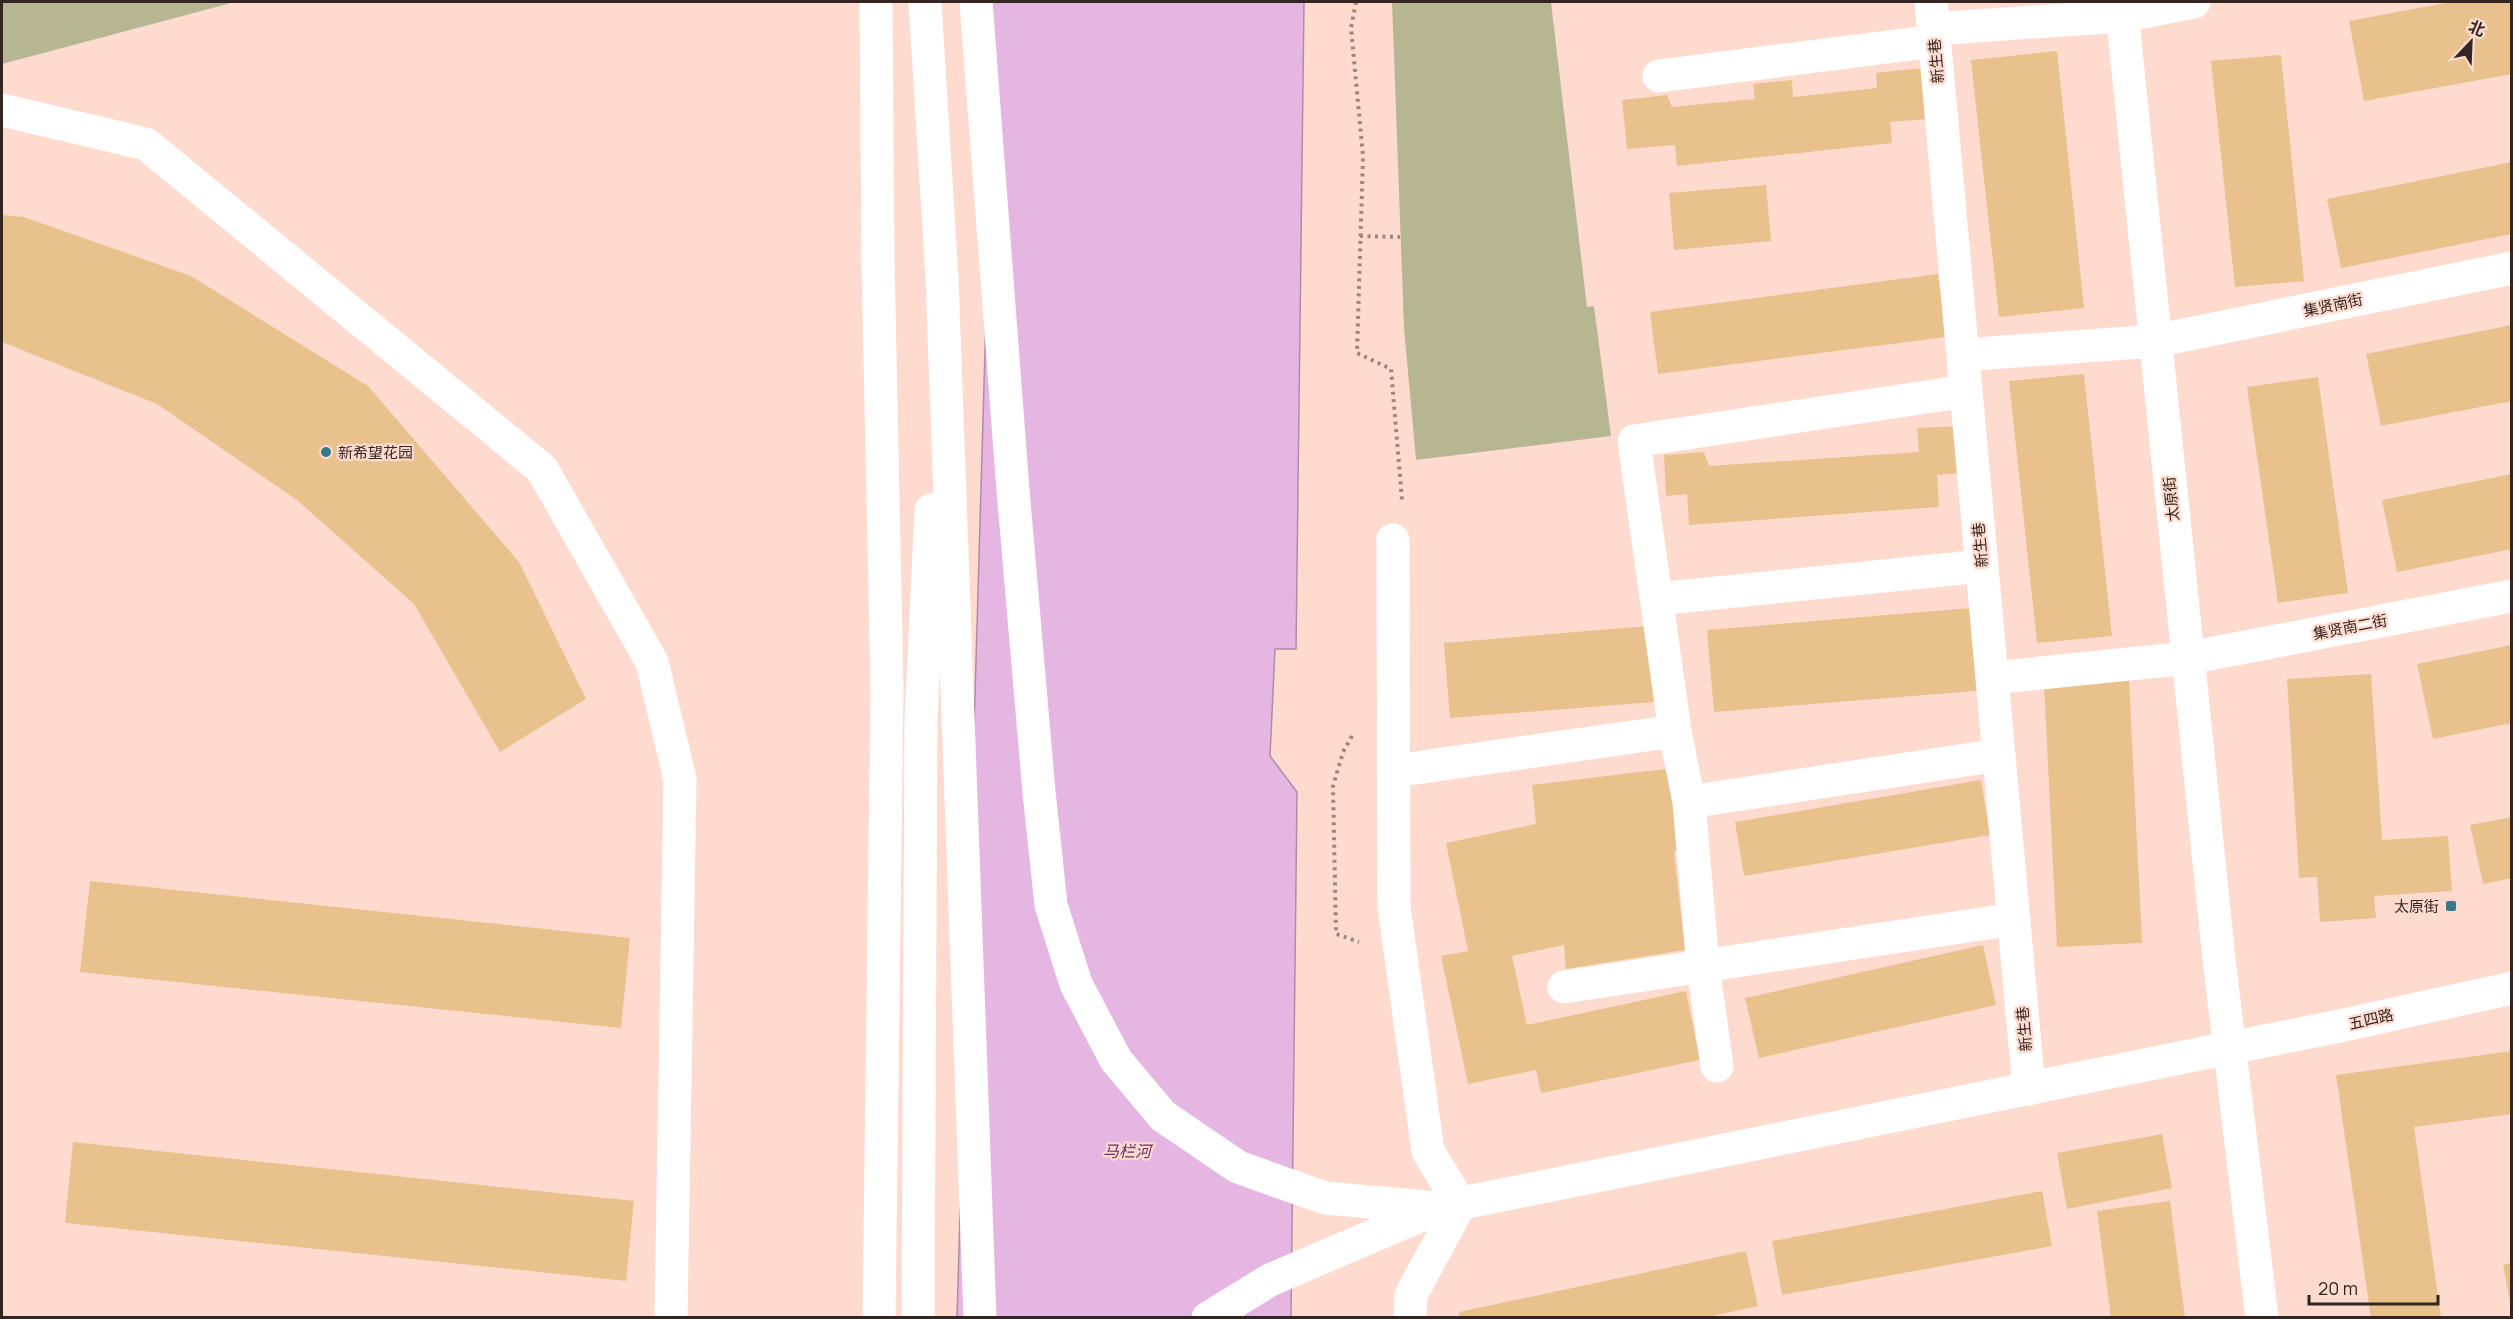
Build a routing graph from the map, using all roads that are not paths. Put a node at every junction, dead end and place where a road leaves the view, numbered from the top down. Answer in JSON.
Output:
{"nodes":[{"id":1,"x":876,"y":2,"type":"edge"},
{"id":2,"x":925,"y":2,"type":"edge"},
{"id":3,"x":976,"y":2,"type":"edge"},
{"id":4,"x":2194,"y":2,"type":"edge"},
{"id":5,"x":2121,"y":9,"type":"edge"},
{"id":6,"x":1933,"y":24,"type":"edge"},
{"id":7,"x":1659,"y":76,"type":"dead end"},
{"id":8,"x":2,"y":110,"type":"edge"},
{"id":9,"x":2511,"y":268,"type":"edge"},
{"id":10,"x":942,"y":278,"type":"junction"},
{"id":11,"x":2155,"y":341,"type":"junction"},
{"id":12,"x":1963,"y":355,"type":"junction"},
{"id":13,"x":1966,"y":391,"type":"junction"},
{"id":14,"x":1394,"y":540,"type":"dead end"},
{"id":15,"x":1982,"y":567,"type":"junction"},
{"id":16,"x":2511,"y":596,"type":"edge"},
{"id":17,"x":1657,"y":599,"type":"junction"},
{"id":18,"x":2188,"y":658,"type":"junction"},
{"id":19,"x":1992,"y":678,"type":"junction"},
{"id":20,"x":1675,"y":731,"type":"junction"},
{"id":21,"x":1999,"y":755,"type":"junction"},
{"id":22,"x":1394,"y":771,"type":"junction"},
{"id":23,"x":1689,"y":802,"type":"junction"},
{"id":24,"x":2014,"y":919,"type":"junction"},
{"id":25,"x":1703,"y":966,"type":"junction"},
{"id":26,"x":1564,"y":987,"type":"dead end"},
{"id":27,"x":2511,"y":988,"type":"edge"},
{"id":28,"x":2229,"y":1048,"type":"junction"},
{"id":29,"x":1717,"y":1066,"type":"dead end"},
{"id":30,"x":2029,"y":1089,"type":"junction"},
{"id":31,"x":1449,"y":1206,"type":"junction"},
{"id":32,"x":670,"y":1317,"type":"edge"},
{"id":33,"x":879,"y":1317,"type":"edge"},
{"id":34,"x":918,"y":1317,"type":"edge"},
{"id":35,"x":980,"y":1317,"type":"edge"},
{"id":36,"x":1208,"y":1317,"type":"edge"},
{"id":37,"x":1410,"y":1317,"type":"edge"},
{"id":38,"x":2262,"y":1317,"type":"edge"}],
"edges":[{"from":1,"to":33,"type":"main road"},
{"from":2,"to":10,"type":"main road"},
{"from":3,"to":31,"type":"main road"},
{"from":4,"to":5,"type":"main road"},
{"from":5,"to":6,"type":"main road"},
{"from":5,"to":11,"type":"main road","name":"太原街"},
{"from":6,"to":7,"type":"main road"},
{"from":6,"to":12,"type":"main road","name":"新生巷"},
{"from":8,"to":32,"type":"main road"},
{"from":9,"to":11,"type":"main road","name":"集贤南街"},
{"from":10,"to":34,"type":"main road"},
{"from":10,"to":35,"type":"main road"},
{"from":11,"to":12,"type":"main road","name":"集贤南街"},
{"from":11,"to":18,"type":"main road","name":"太原街"},
{"from":12,"to":13,"type":"main road","name":"新生巷"},
{"from":13,"to":15,"type":"main road","name":"新生巷"},
{"from":13,"to":17,"type":"main road"},
{"from":14,"to":22,"type":"main road"},
{"from":15,"to":17,"type":"main road"},
{"from":15,"to":19,"type":"main road","name":"新生巷"},
{"from":16,"to":18,"type":"main road","name":"集贤南二街"},
{"from":17,"to":20,"type":"main road"},
{"from":18,"to":19,"type":"main road","name":"集贤南二街"},
{"from":18,"to":28,"type":"main road","name":"太原街"},
{"from":19,"to":21,"type":"main road","name":"新生巷"},
{"from":20,"to":22,"type":"main road"},
{"from":20,"to":23,"type":"main road"},
{"from":21,"to":23,"type":"main road"},
{"from":21,"to":24,"type":"main road","name":"新生巷"},
{"from":22,"to":31,"type":"main road"},
{"from":23,"to":25,"type":"main road"},
{"from":24,"to":25,"type":"main road"},
{"from":24,"to":30,"type":"main road","name":"新生巷"},
{"from":25,"to":26,"type":"main road"},
{"from":25,"to":29,"type":"main road"},
{"from":27,"to":28,"type":"main road","name":"五四路"},
{"from":28,"to":30,"type":"main road","name":"五四路"},
{"from":28,"to":38,"type":"main road","name":"太原街"},
{"from":30,"to":31,"type":"main road","name":"五四路"},
{"from":31,"to":36,"type":"main road"},
{"from":31,"to":37,"type":"main road"}]}
